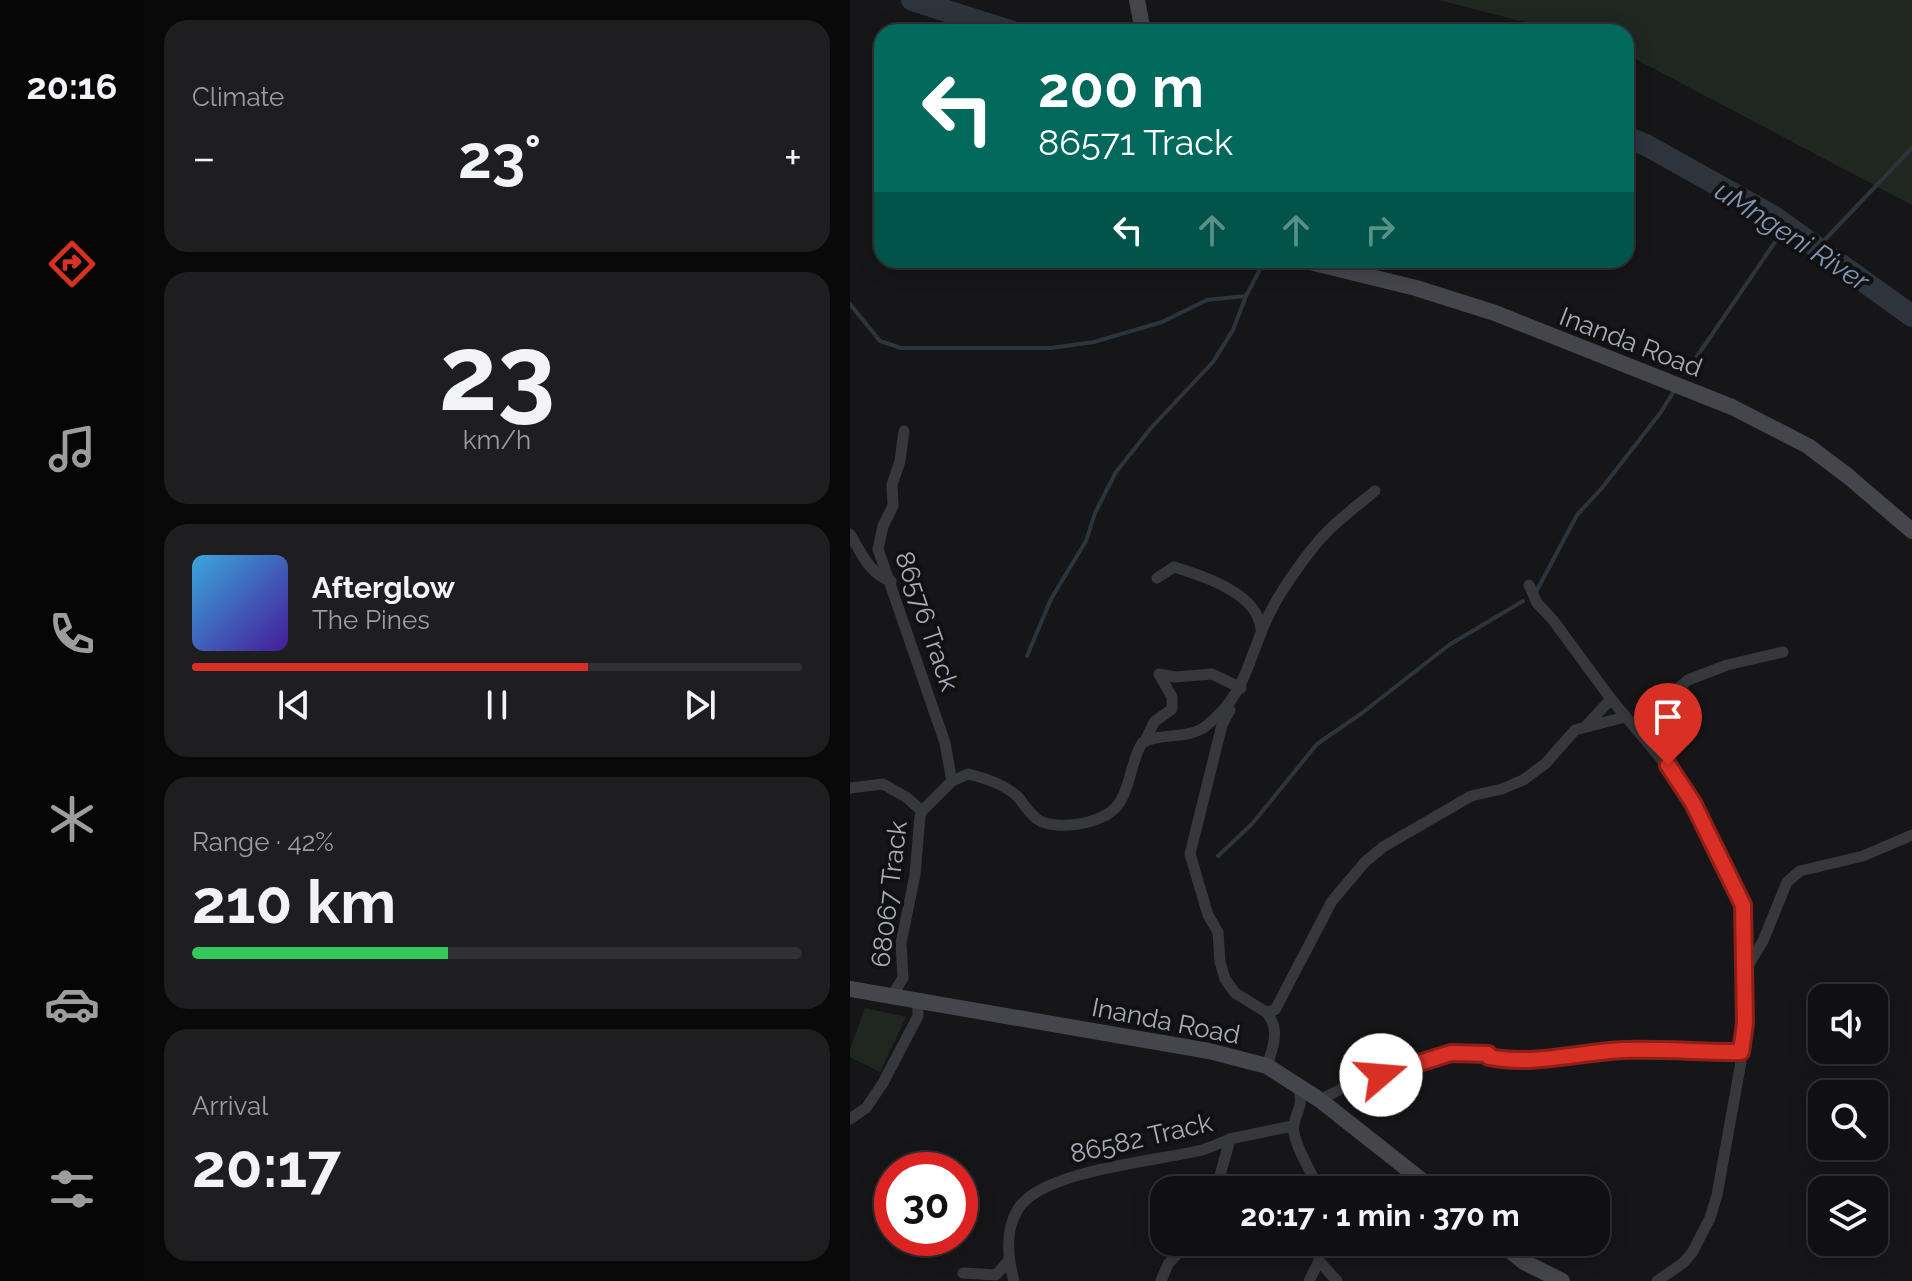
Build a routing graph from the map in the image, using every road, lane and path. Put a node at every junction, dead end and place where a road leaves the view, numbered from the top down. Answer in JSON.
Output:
{"nodes":[{"id":1,"x":1137,"y":0,"type":"edge"},
{"id":2,"x":1142,"y":24,"type":"edge"},
{"id":3,"x":1335,"y":268,"type":"edge"},
{"id":4,"x":904,"y":431,"type":"dead end"},
{"id":5,"x":1375,"y":491,"type":"dead end"},
{"id":6,"x":1912,"y":531,"type":"edge"},
{"id":7,"x":850,"y":534,"type":"edge"},
{"id":8,"x":1157,"y":578,"type":"dead end"},
{"id":9,"x":891,"y":581,"type":"junction"},
{"id":10,"x":1529,"y":585,"type":"dead end"},
{"id":11,"x":1262,"y":630,"type":"junction"},
{"id":12,"x":1783,"y":652,"type":"dead end"},
{"id":13,"x":1238,"y":693,"type":"junction"},
{"id":14,"x":1611,"y":699,"type":"junction"},
{"id":15,"x":1630,"y":722,"type":"junction"},
{"id":16,"x":1584,"y":727,"type":"junction"},
{"id":17,"x":1145,"y":741,"type":"junction"},
{"id":18,"x":952,"y":781,"type":"junction"},
{"id":19,"x":850,"y":788,"type":"edge"},
{"id":20,"x":922,"y":811,"type":"junction"},
{"id":21,"x":1912,"y":835,"type":"edge"},
{"id":22,"x":1745,"y":972,"type":"junction"},
{"id":23,"x":850,"y":989,"type":"edge"},
{"id":24,"x":891,"y":997,"type":"junction"},
{"id":25,"x":918,"y":1001,"type":"junction"},
{"id":26,"x":1266,"y":1012,"type":"junction"},
{"id":27,"x":1741,"y":1052,"type":"junction"},
{"id":28,"x":1267,"y":1066,"type":"junction"},
{"id":29,"x":1298,"y":1086,"type":"junction"},
{"id":30,"x":1320,"y":1100,"type":"junction"},
{"id":31,"x":850,"y":1119,"type":"edge"},
{"id":32,"x":1292,"y":1126,"type":"junction"},
{"id":33,"x":1230,"y":1139,"type":"junction"},
{"id":34,"x":1220,"y":1176,"type":"edge"},
{"id":35,"x":1312,"y":1176,"type":"edge"},
{"id":36,"x":1416,"y":1176,"type":"edge"},
{"id":37,"x":1176,"y":1256,"type":"edge"},
{"id":38,"x":1319,"y":1256,"type":"edge"},
{"id":39,"x":1516,"y":1256,"type":"edge"},
{"id":40,"x":1009,"y":1260,"type":"junction"},
{"id":41,"x":1319,"y":1261,"type":"junction"},
{"id":42,"x":1524,"y":1262,"type":"junction"},
{"id":43,"x":963,"y":1273,"type":"dead end"},
{"id":44,"x":1014,"y":1281,"type":"edge"},
{"id":45,"x":1161,"y":1281,"type":"edge"},
{"id":46,"x":1309,"y":1281,"type":"edge"},
{"id":47,"x":1337,"y":1281,"type":"edge"},
{"id":48,"x":1535,"y":1281,"type":"edge"},
{"id":49,"x":1562,"y":1281,"type":"edge"},
{"id":50,"x":1657,"y":1281,"type":"edge"}],
"edges":[{"from":1,"to":2,"type":"street"},
{"from":3,"to":6,"type":"street","name":"Inanda Road"},
{"from":4,"to":9,"type":"street","name":"86576 Track"},
{"from":5,"to":11,"type":"street"},
{"from":7,"to":9,"type":"street"},
{"from":8,"to":11,"type":"street"},
{"from":9,"to":18,"type":"street","name":"86576 Track"},
{"from":10,"to":14,"type":"street"},
{"from":11,"to":13,"type":"street"},
{"from":12,"to":15,"type":"street"},
{"from":13,"to":17,"type":"street"},
{"from":13,"to":17,"type":"street"},
{"from":13,"to":26,"type":"street"},
{"from":14,"to":15,"type":"street"},
{"from":14,"to":16,"type":"street"},
{"from":15,"to":16,"type":"street"},
{"from":15,"to":22,"type":"street"},
{"from":16,"to":26,"type":"street"},
{"from":17,"to":18,"type":"street"},
{"from":18,"to":20,"type":"street","name":"68067 Track"},
{"from":19,"to":20,"type":"street"},
{"from":20,"to":24,"type":"street","name":"68067 Track"},
{"from":21,"to":22,"type":"street"},
{"from":22,"to":27,"type":"street"},
{"from":23,"to":24,"type":"street","name":"Inanda Road"},
{"from":24,"to":25,"type":"street","name":"Inanda Road"},
{"from":25,"to":28,"type":"street","name":"Inanda Road"},
{"from":25,"to":31,"type":"street"},
{"from":26,"to":28,"type":"street"},
{"from":27,"to":30,"type":"street"},
{"from":27,"to":50,"type":"street"},
{"from":28,"to":29,"type":"street","name":"Inanda Road"},
{"from":29,"to":30,"type":"street","name":"Inanda Road"},
{"from":29,"to":32,"type":"street"},
{"from":30,"to":36,"type":"street","name":"Inanda Road"},
{"from":32,"to":33,"type":"street","name":"86582 Track"},
{"from":32,"to":35,"type":"street"},
{"from":33,"to":34,"type":"street"},
{"from":33,"to":40,"type":"street","name":"86582 Track"},
{"from":37,"to":45,"type":"street"},
{"from":38,"to":41,"type":"street"},
{"from":39,"to":42,"type":"street"},
{"from":40,"to":43,"type":"street"},
{"from":40,"to":44,"type":"street"},
{"from":41,"to":46,"type":"street"},
{"from":41,"to":47,"type":"street"},
{"from":42,"to":48,"type":"street"},
{"from":42,"to":49,"type":"street"}]}
